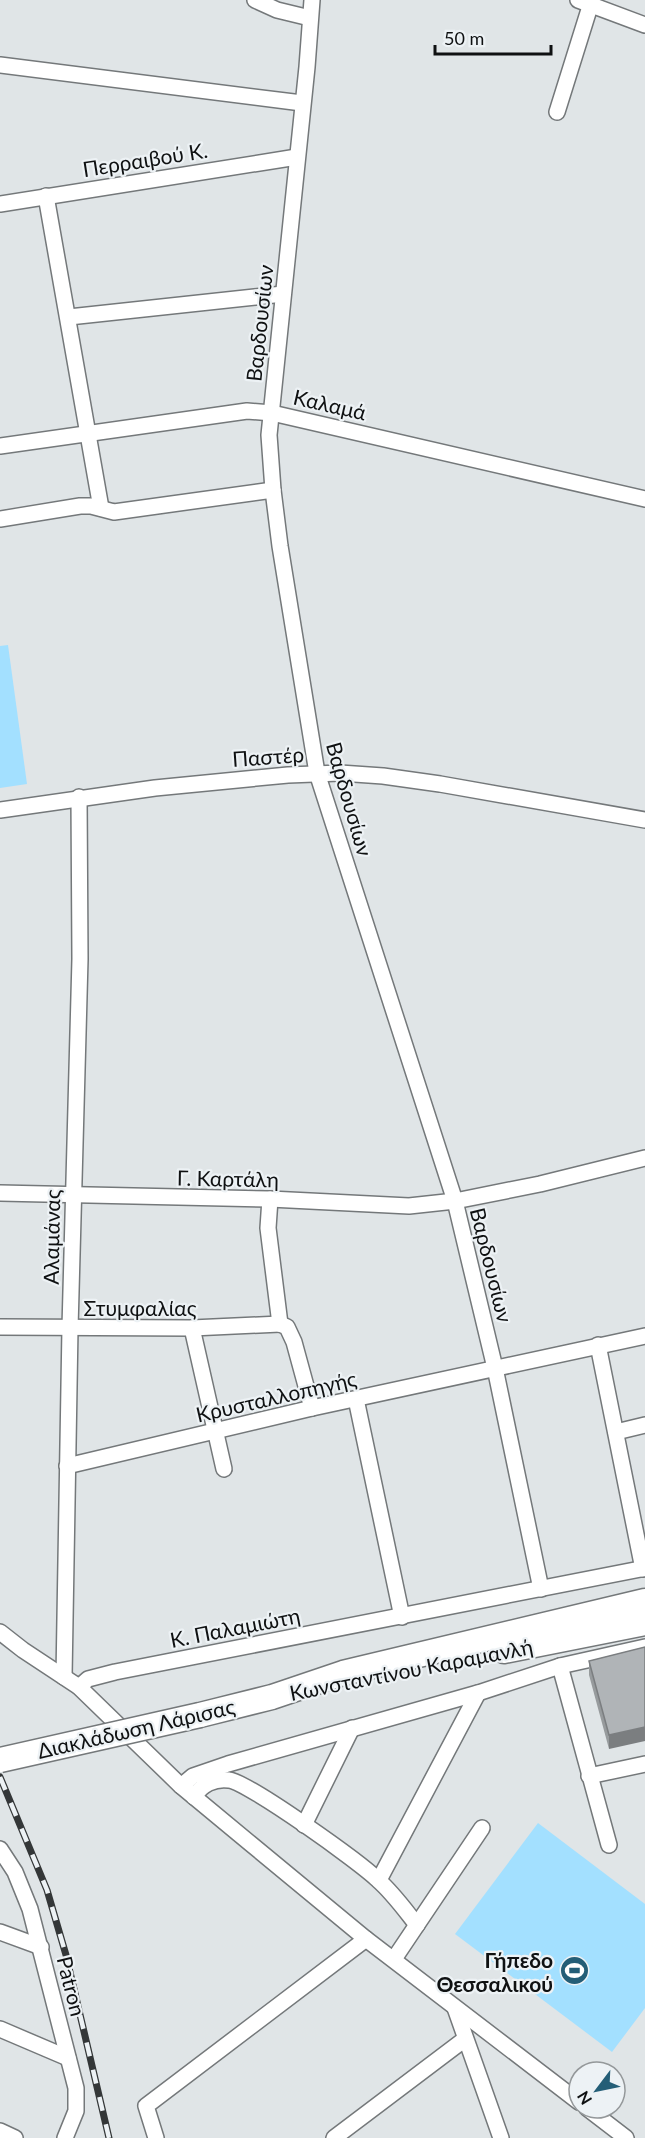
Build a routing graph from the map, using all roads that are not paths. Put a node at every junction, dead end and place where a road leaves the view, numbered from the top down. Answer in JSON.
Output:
{"nodes":[{"id":1,"x":255,"y":0,"type":"edge"},
{"id":2,"x":312,"y":0,"type":"edge"},
{"id":3,"x":587,"y":2,"type":"edge"},
{"id":4,"x":310,"y":18,"type":"junction"},
{"id":5,"x":645,"y":25,"type":"edge"},
{"id":6,"x":0,"y":65,"type":"edge"},
{"id":7,"x":302,"y":103,"type":"junction"},
{"id":8,"x":557,"y":112,"type":"dead end"},
{"id":9,"x":297,"y":157,"type":"junction"},
{"id":10,"x":46,"y":196,"type":"junction"},
{"id":11,"x":0,"y":204,"type":"edge"},
{"id":12,"x":283,"y":294,"type":"junction"},
{"id":13,"x":69,"y":317,"type":"junction"},
{"id":14,"x":272,"y":413,"type":"junction"},
{"id":15,"x":90,"y":434,"type":"junction"},
{"id":16,"x":0,"y":446,"type":"edge"},
{"id":17,"x":273,"y":490,"type":"junction"},
{"id":18,"x":645,"y":500,"type":"edge"},
{"id":19,"x":101,"y":508,"type":"junction"},
{"id":20,"x":0,"y":519,"type":"edge"},
{"id":21,"x":317,"y":773,"type":"junction"},
{"id":22,"x":79,"y":797,"type":"junction"},
{"id":23,"x":0,"y":810,"type":"edge"},
{"id":24,"x":645,"y":820,"type":"edge"},
{"id":25,"x":645,"y":1158,"type":"edge"},
{"id":26,"x":0,"y":1193,"type":"edge"},
{"id":27,"x":73,"y":1196,"type":"junction"},
{"id":28,"x":270,"y":1199,"type":"junction"},
{"id":29,"x":455,"y":1201,"type":"junction"},
{"id":30,"x":280,"y":1324,"type":"junction"},
{"id":31,"x":0,"y":1327,"type":"edge"},
{"id":32,"x":70,"y":1328,"type":"junction"},
{"id":33,"x":192,"y":1328,"type":"junction"},
{"id":34,"x":645,"y":1336,"type":"edge"},
{"id":35,"x":598,"y":1345,"type":"junction"},
{"id":36,"x":495,"y":1368,"type":"junction"},
{"id":37,"x":356,"y":1399,"type":"junction"},
{"id":38,"x":312,"y":1408,"type":"junction"},
{"id":39,"x":645,"y":1425,"type":"edge"},
{"id":40,"x":215,"y":1431,"type":"junction"},
{"id":41,"x":616,"y":1432,"type":"junction"},
{"id":42,"x":67,"y":1467,"type":"junction"},
{"id":43,"x":224,"y":1469,"type":"dead end"},
{"id":44,"x":644,"y":1569,"type":"edge"},
{"id":45,"x":541,"y":1589,"type":"junction"},
{"id":46,"x":645,"y":1601,"type":"edge"},
{"id":47,"x":402,"y":1617,"type":"junction"},
{"id":48,"x":645,"y":1623,"type":"edge"},
{"id":49,"x":0,"y":1632,"type":"edge"},
{"id":50,"x":645,"y":1647,"type":"edge"},
{"id":51,"x":560,"y":1666,"type":"junction"},
{"id":52,"x":64,"y":1677,"type":"junction"},
{"id":53,"x":79,"y":1687,"type":"junction"},
{"id":54,"x":478,"y":1693,"type":"junction"},
{"id":55,"x":272,"y":1697,"type":"junction"},
{"id":56,"x":352,"y":1728,"type":"junction"},
{"id":57,"x":0,"y":1760,"type":"edge"},
{"id":58,"x":645,"y":1764,"type":"edge"},
{"id":59,"x":589,"y":1776,"type":"junction"},
{"id":60,"x":181,"y":1786,"type":"junction"},
{"id":61,"x":194,"y":1797,"type":"junction"},
{"id":62,"x":304,"y":1825,"type":"junction"},
{"id":63,"x":482,"y":1828,"type":"dead end"},
{"id":64,"x":609,"y":1845,"type":"dead end"},
{"id":65,"x":0,"y":1850,"type":"edge"},
{"id":66,"x":379,"y":1880,"type":"junction"},
{"id":67,"x":417,"y":1925,"type":"junction"},
{"id":68,"x":0,"y":1932,"type":"edge"},
{"id":69,"x":366,"y":1939,"type":"junction"},
{"id":70,"x":41,"y":1947,"type":"junction"},
{"id":71,"x":394,"y":1959,"type":"junction"},
{"id":72,"x":455,"y":2008,"type":"junction"},
{"id":73,"x":0,"y":2029,"type":"edge"},
{"id":74,"x":465,"y":2039,"type":"junction"},
{"id":75,"x":68,"y":2058,"type":"junction"},
{"id":76,"x":567,"y":2093,"type":"edge"},
{"id":77,"x":603,"y":2120,"type":"edge"},
{"id":78,"x":0,"y":2131,"type":"edge"},
{"id":79,"x":15,"y":2138,"type":"edge"},
{"id":80,"x":65,"y":2138,"type":"edge"},
{"id":81,"x":156,"y":2138,"type":"edge"},
{"id":82,"x":334,"y":2138,"type":"edge"},
{"id":83,"x":501,"y":2138,"type":"edge"},
{"id":84,"x":626,"y":2138,"type":"edge"}],
"edges":[{"from":1,"to":4,"type":"street"},
{"from":2,"to":4,"type":"street","name":"Βαρδουσίων"},
{"from":3,"to":5,"type":"street"},
{"from":3,"to":8,"type":"street"},
{"from":4,"to":7,"type":"street","name":"Βαρδουσίων"},
{"from":6,"to":7,"type":"street"},
{"from":7,"to":9,"type":"street","name":"Βαρδουσίων"},
{"from":9,"to":10,"type":"street","name":"Περραιβού Κ."},
{"from":9,"to":12,"type":"street","name":"Βαρδουσίων"},
{"from":10,"to":11,"type":"street","name":"Περραιβού Κ."},
{"from":10,"to":13,"type":"street"},
{"from":12,"to":13,"type":"street"},
{"from":12,"to":14,"type":"street","name":"Βαρδουσίων"},
{"from":13,"to":15,"type":"street"},
{"from":14,"to":15,"type":"street","name":"Καλαμά"},
{"from":14,"to":17,"type":"street","name":"Βαρδουσίων"},
{"from":14,"to":18,"type":"street","name":"Καλαμά"},
{"from":15,"to":16,"type":"street","name":"Καλαμά"},
{"from":15,"to":19,"type":"street"},
{"from":17,"to":19,"type":"street"},
{"from":17,"to":21,"type":"street","name":"Βαρδουσίων"},
{"from":19,"to":20,"type":"street"},
{"from":21,"to":22,"type":"street","name":"Παστέρ"},
{"from":21,"to":24,"type":"street","name":"Παστέρ"},
{"from":21,"to":29,"type":"street","name":"Βαρδουσίων"},
{"from":22,"to":23,"type":"street","name":"Παστέρ"},
{"from":22,"to":27,"type":"street","name":"Αλαμάνας"},
{"from":25,"to":29,"type":"street","name":"Γ. Καρτάλη"},
{"from":26,"to":27,"type":"street","name":"Γ. Καρτάλη"},
{"from":27,"to":28,"type":"street","name":"Γ. Καρτάλη"},
{"from":27,"to":32,"type":"street","name":"Αλαμάνας"},
{"from":28,"to":29,"type":"street","name":"Γ. Καρτάλη"},
{"from":28,"to":30,"type":"street"},
{"from":29,"to":36,"type":"street","name":"Βαρδουσίων"},
{"from":30,"to":33,"type":"street","name":"Στυμφαλίας"},
{"from":30,"to":38,"type":"street"},
{"from":31,"to":32,"type":"street","name":"Στυμφαλίας"},
{"from":32,"to":33,"type":"street","name":"Στυμφαλίας"},
{"from":32,"to":42,"type":"street","name":"Αλαμάνας"},
{"from":33,"to":40,"type":"street"},
{"from":34,"to":35,"type":"street","name":"Κρυσταλλοπηγής"},
{"from":35,"to":36,"type":"street","name":"Κρυσταλλοπηγής"},
{"from":35,"to":41,"type":"street"},
{"from":36,"to":37,"type":"street","name":"Κρυσταλλοπηγής"},
{"from":36,"to":45,"type":"street","name":"Βαρδουσίων"},
{"from":37,"to":38,"type":"street","name":"Κρυσταλλοπηγής"},
{"from":37,"to":47,"type":"street"},
{"from":38,"to":40,"type":"street","name":"Κρυσταλλοπηγής"},
{"from":39,"to":41,"type":"street"},
{"from":40,"to":42,"type":"street","name":"Κρυσταλλοπηγής"},
{"from":40,"to":43,"type":"street"},
{"from":41,"to":44,"type":"street"},
{"from":42,"to":52,"type":"street","name":"Αλαμάνας"},
{"from":44,"to":45,"type":"street","name":"Κ. Παλαμιώτη"},
{"from":45,"to":47,"type":"street","name":"Κ. Παλαμιώτη"},
{"from":46,"to":55,"type":"main road","name":"Κωνσταντίνου Καραμανλή"},
{"from":47,"to":53,"type":"street","name":"Κ. Παλαμιώτη"},
{"from":48,"to":55,"type":"main road","name":"Κωνσταντίνου Καραμανλή"},
{"from":49,"to":52,"type":"street"},
{"from":50,"to":51,"type":"street","name":"Κωνσταντίνου Καραμανλή"},
{"from":51,"to":54,"type":"street","name":"Κωνσταντίνου Καραμανλή"},
{"from":51,"to":59,"type":"street"},
{"from":52,"to":53,"type":"street"},
{"from":53,"to":60,"type":"street"},
{"from":54,"to":56,"type":"street","name":"Κωνσταντίνου Καραμανλή"},
{"from":54,"to":66,"type":"street"},
{"from":55,"to":57,"type":"main road","name":"Διακλάδωση Λάρισας","bridge":true},
{"from":56,"to":60,"type":"street","name":"Κωνσταντίνου Καραμανλή"},
{"from":56,"to":62,"type":"street"},
{"from":58,"to":59,"type":"street"},
{"from":59,"to":64,"type":"street"},
{"from":60,"to":61,"type":"street"},
{"from":61,"to":62,"type":"street"},
{"from":61,"to":69,"type":"street"},
{"from":62,"to":66,"type":"street"},
{"from":63,"to":67,"type":"street"},
{"from":65,"to":70,"type":"street","name":"Patron"},
{"from":66,"to":67,"type":"street"},
{"from":67,"to":71,"type":"street"},
{"from":68,"to":70,"type":"street"},
{"from":69,"to":71,"type":"street"},
{"from":69,"to":81,"type":"street"},
{"from":70,"to":75,"type":"street","name":"Patron"},
{"from":71,"to":72,"type":"street"},
{"from":72,"to":74,"type":"street"},
{"from":72,"to":76,"type":"street"},
{"from":73,"to":75,"type":"street"},
{"from":74,"to":82,"type":"street"},
{"from":74,"to":83,"type":"street"},
{"from":75,"to":80,"type":"street","name":"Patron"},
{"from":77,"to":84,"type":"street"},
{"from":78,"to":79,"type":"street"}]}
